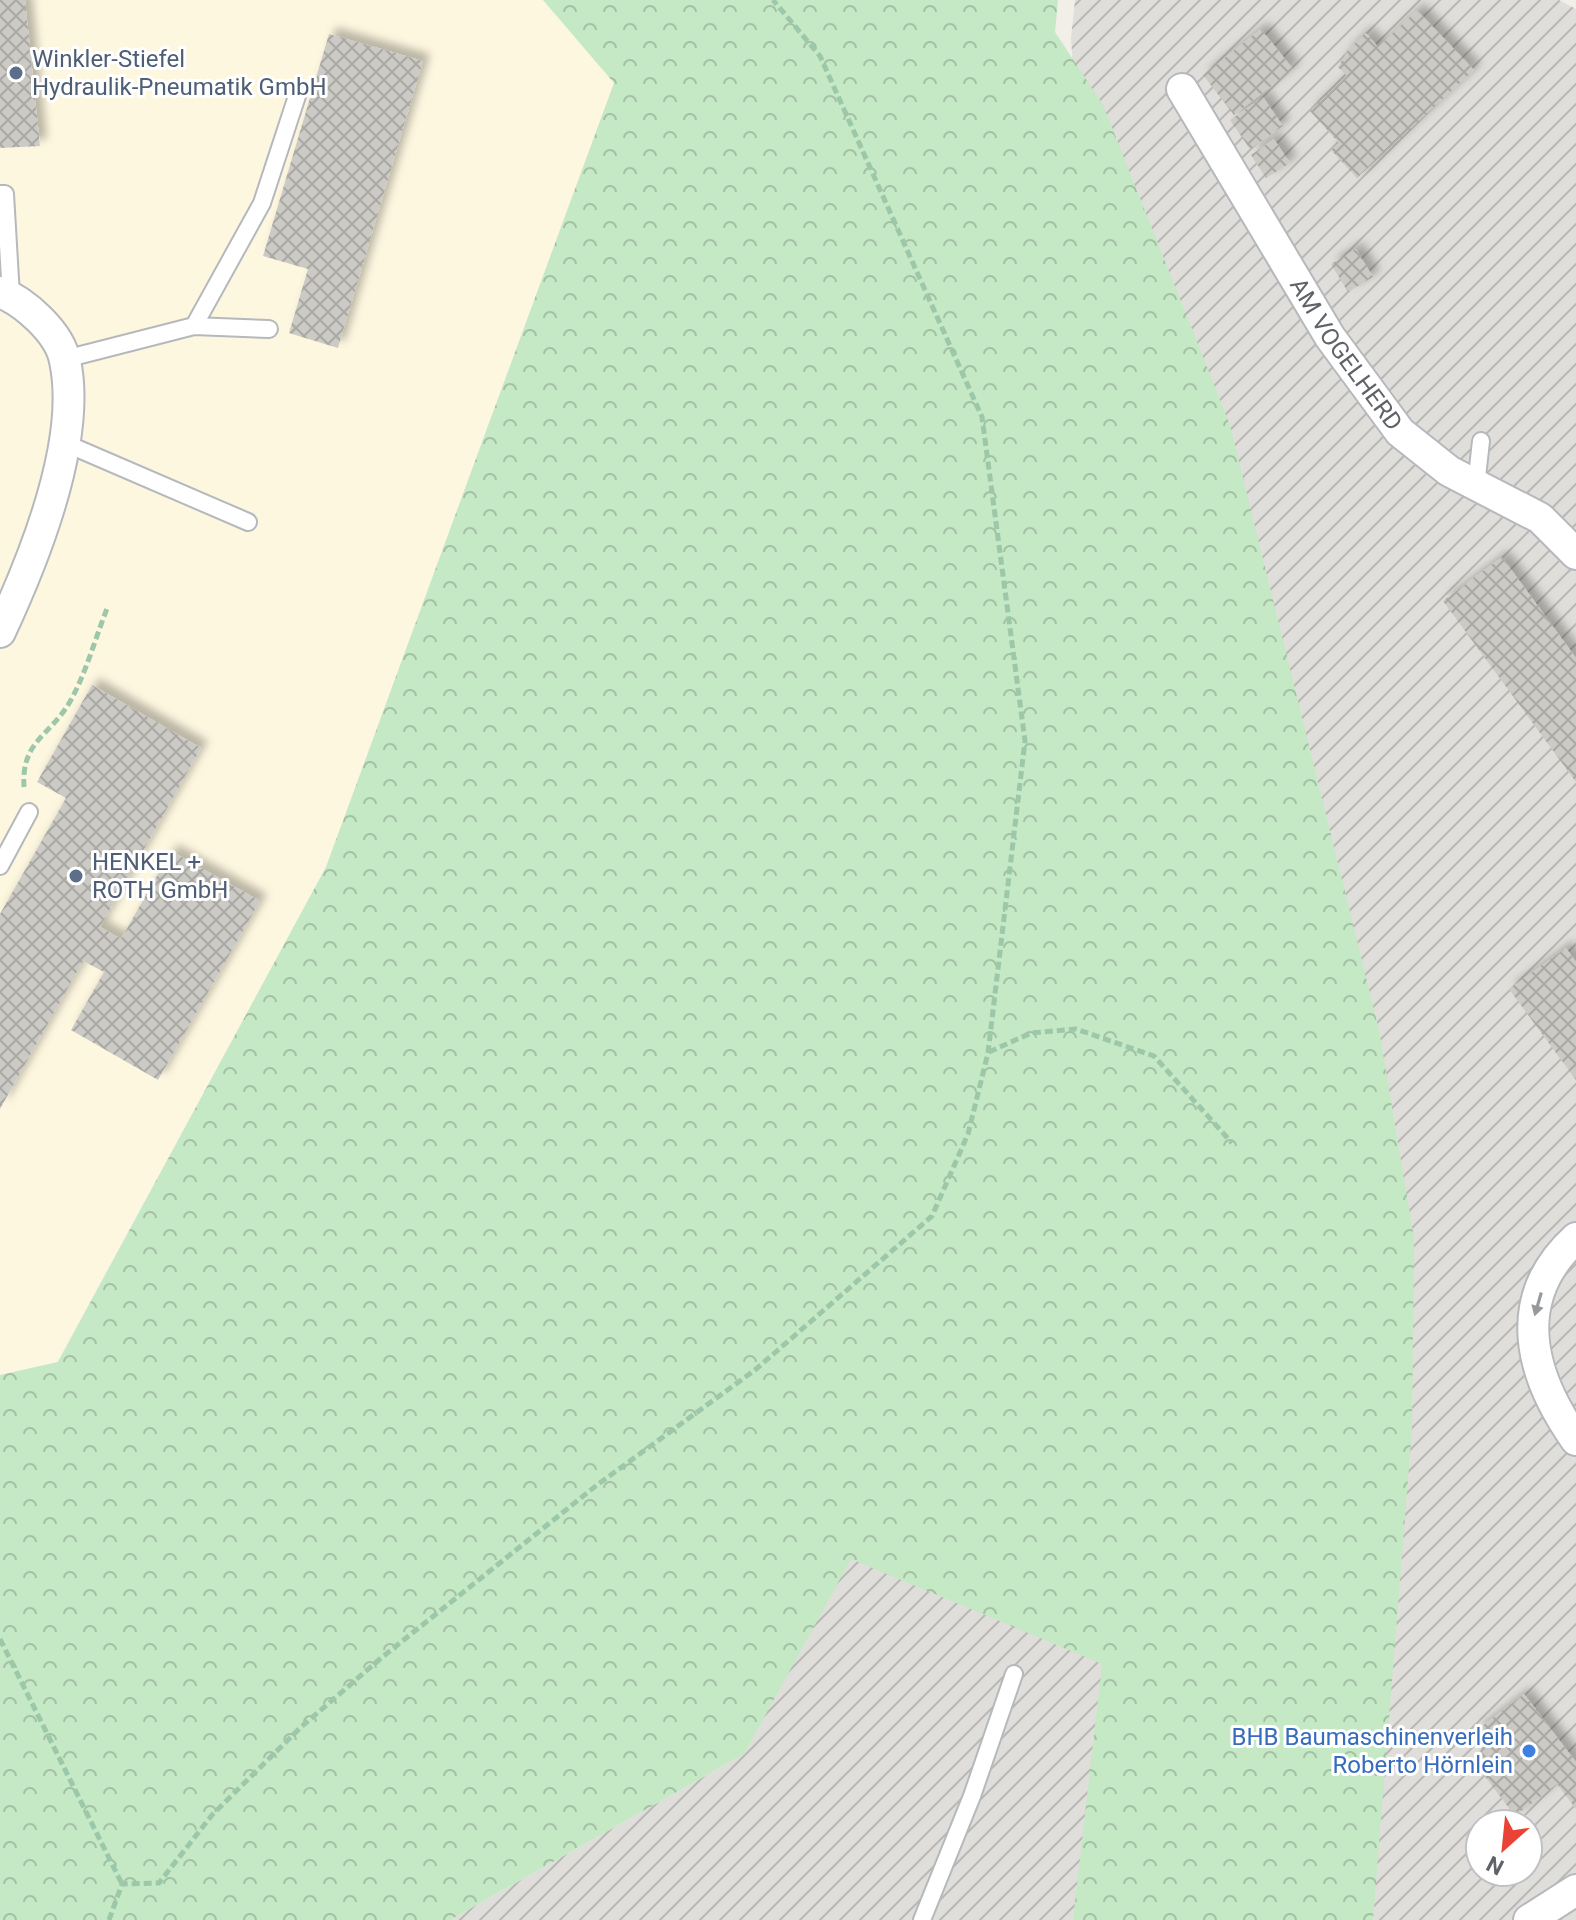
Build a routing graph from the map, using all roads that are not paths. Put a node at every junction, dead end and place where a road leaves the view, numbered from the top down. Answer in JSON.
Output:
{"nodes":[{"id":1,"x":1182,"y":89,"type":"dead end"},
{"id":2,"x":298,"y":93,"type":"dead end"},
{"id":3,"x":0,"y":194,"type":"edge"},
{"id":4,"x":5,"y":294,"type":"edge"},
{"id":5,"x":194,"y":326,"type":"junction"},
{"id":6,"x":269,"y":329,"type":"dead end"},
{"id":7,"x":65,"y":359,"type":"junction"},
{"id":8,"x":1481,"y":441,"type":"dead end"},
{"id":9,"x":67,"y":444,"type":"junction"},
{"id":10,"x":1476,"y":486,"type":"junction"},
{"id":11,"x":248,"y":522,"type":"dead end"},
{"id":12,"x":1576,"y":554,"type":"edge"},
{"id":13,"x":4,"y":613,"type":"edge"},
{"id":14,"x":29,"y":812,"type":"road end"},
{"id":15,"x":0,"y":866,"type":"edge"},
{"id":16,"x":1576,"y":1238,"type":"edge"},
{"id":17,"x":1576,"y":1440,"type":"edge"},
{"id":18,"x":1014,"y":1674,"type":"dead end"},
{"id":19,"x":1576,"y":1890,"type":"edge"},
{"id":20,"x":922,"y":1920,"type":"edge"},
{"id":21,"x":1529,"y":1920,"type":"edge"}],
"edges":[{"from":1,"to":10,"type":"street","name":"AM VOGELHERD"},
{"from":2,"to":5,"type":"lane"},
{"from":3,"to":4,"type":"lane"},
{"from":4,"to":7,"type":"street"},
{"from":5,"to":6,"type":"lane"},
{"from":5,"to":7,"type":"lane"},
{"from":7,"to":9,"type":"street"},
{"from":8,"to":10,"type":"lane"},
{"from":9,"to":11,"type":"lane"},
{"from":9,"to":13,"type":"street"},
{"from":10,"to":12,"type":"street","name":"AM VOGELHERD"},
{"from":14,"to":15,"type":"lane"},
{"from":16,"to":17,"type":"street","one_way":true},
{"from":18,"to":20,"type":"lane"},
{"from":19,"to":21,"type":"street"}]}
